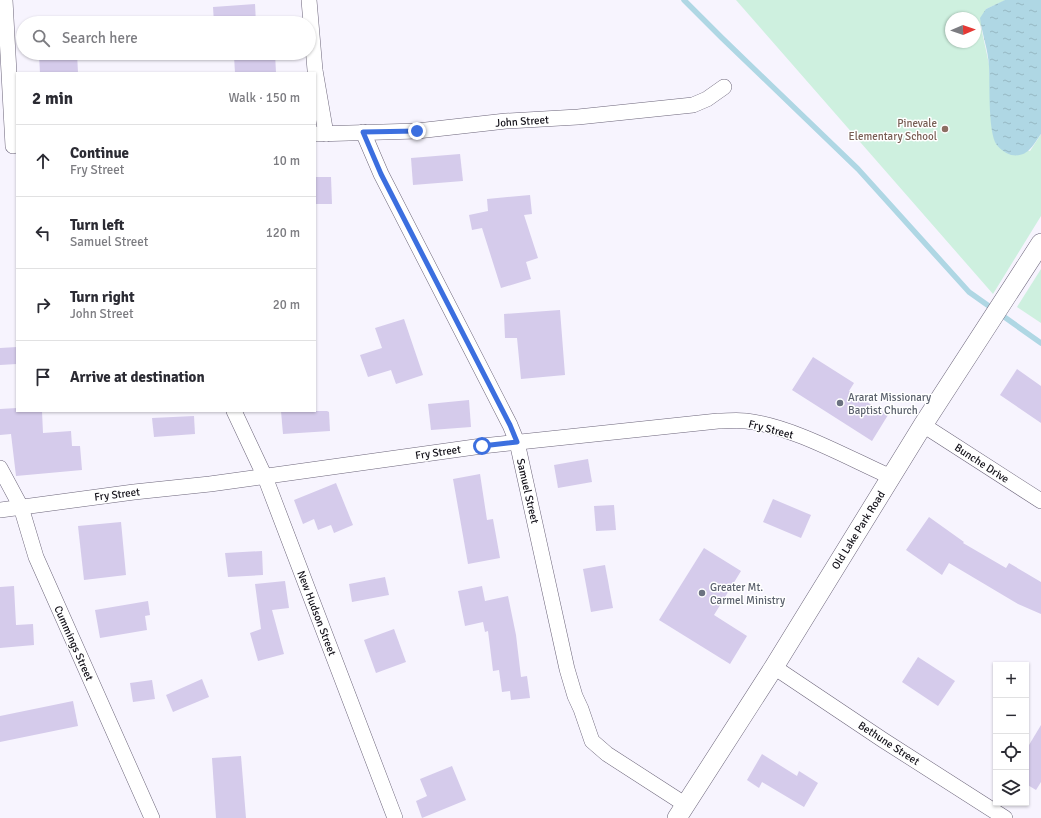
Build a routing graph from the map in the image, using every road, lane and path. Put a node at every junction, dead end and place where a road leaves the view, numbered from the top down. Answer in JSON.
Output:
{"nodes":[{"id":1,"x":5,"y":0,"type":"edge"},
{"id":2,"x":309,"y":0,"type":"edge"},
{"id":3,"x":310,"y":16,"type":"edge"},
{"id":4,"x":314,"y":60,"type":"edge"},
{"id":5,"x":315,"y":72,"type":"edge"},
{"id":6,"x":316,"y":83,"type":"edge"},
{"id":7,"x":724,"y":87,"type":"dead end"},
{"id":8,"x":363,"y":132,"type":"junction"},
{"id":9,"x":320,"y":134,"type":"edge"},
{"id":10,"x":10,"y":147,"type":"edge"},
{"id":11,"x":1041,"y":243,"type":"edge"},
{"id":12,"x":234,"y":412,"type":"edge"},
{"id":13,"x":923,"y":425,"type":"junction"},
{"id":14,"x":517,"y":442,"type":"junction"},
{"id":15,"x":0,"y":468,"type":"edge"},
{"id":16,"x":264,"y":477,"type":"junction"},
{"id":17,"x":891,"y":477,"type":"junction"},
{"id":18,"x":1041,"y":501,"type":"edge"},
{"id":19,"x":21,"y":507,"type":"junction"},
{"id":20,"x":0,"y":510,"type":"edge"},
{"id":21,"x":774,"y":667,"type":"junction"},
{"id":22,"x":682,"y":811,"type":"edge"},
{"id":23,"x":152,"y":818,"type":"edge"},
{"id":24,"x":395,"y":818,"type":"edge"},
{"id":25,"x":1005,"y":818,"type":"edge"}],
"edges":[{"from":1,"to":10,"type":"street"},
{"from":2,"to":3,"type":"street"},
{"from":4,"to":5,"type":"street"},
{"from":6,"to":9,"type":"street"},
{"from":7,"to":8,"type":"street","name":"John Street"},
{"from":8,"to":9,"type":"street","name":"John Street"},
{"from":8,"to":14,"type":"street","name":"Samuel Street"},
{"from":11,"to":13,"type":"street","name":"Old Lake Park Road"},
{"from":12,"to":16,"type":"street","name":"New Hudson Street"},
{"from":13,"to":17,"type":"street","name":"Old Lake Park Road"},
{"from":13,"to":18,"type":"street","name":"Bunche Drive"},
{"from":14,"to":16,"type":"street","name":"Fry Street"},
{"from":14,"to":17,"type":"street","name":"Fry Street"},
{"from":14,"to":22,"type":"street","name":"Samuel Street"},
{"from":15,"to":19,"type":"street","name":"Cummings Street"},
{"from":16,"to":19,"type":"street","name":"Fry Street"},
{"from":16,"to":24,"type":"street","name":"New Hudson Street"},
{"from":17,"to":21,"type":"street","name":"Old Lake Park Road"},
{"from":19,"to":20,"type":"street","name":"Fry Street"},
{"from":19,"to":23,"type":"street","name":"Cummings Street"},
{"from":21,"to":22,"type":"street","name":"Old Lake Park Road"},
{"from":21,"to":25,"type":"street","name":"Bethune Street"}]}
